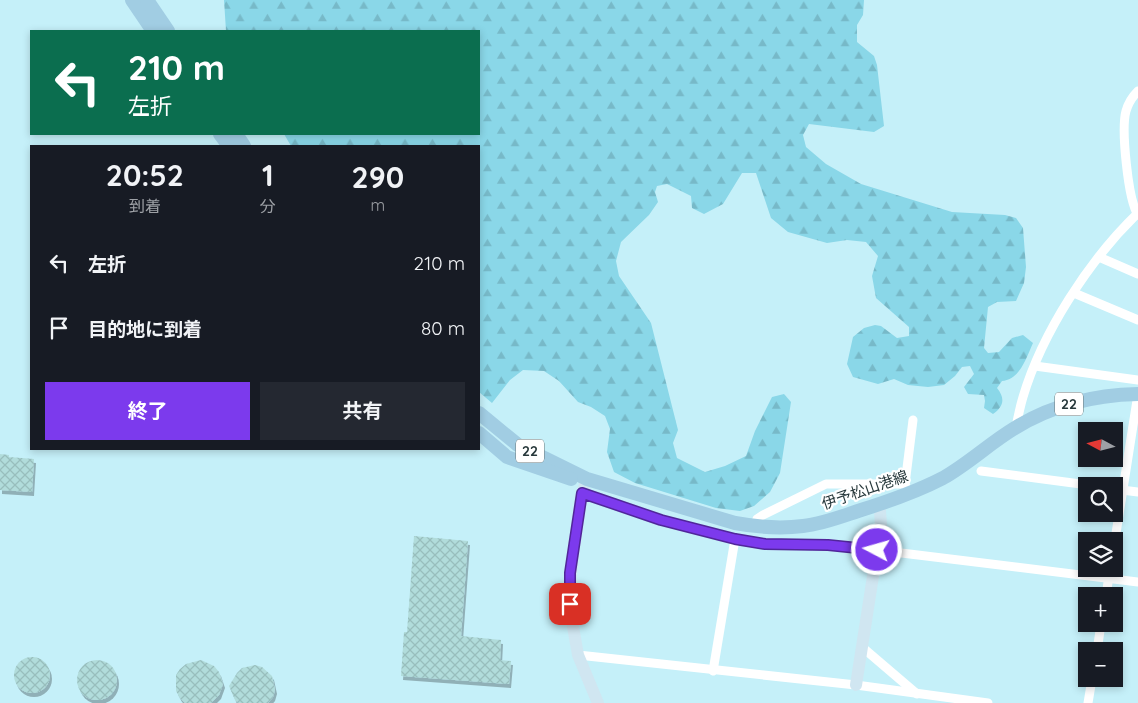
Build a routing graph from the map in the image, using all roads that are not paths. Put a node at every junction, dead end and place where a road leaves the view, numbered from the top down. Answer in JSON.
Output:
{"nodes":[{"id":1,"x":132,"y":0,"type":"edge"},
{"id":2,"x":147,"y":0,"type":"edge"},
{"id":3,"x":152,"y":30,"type":"edge"},
{"id":4,"x":167,"y":30,"type":"edge"},
{"id":5,"x":1138,"y":91,"type":"edge"},
{"id":6,"x":1138,"y":214,"type":"edge"},
{"id":7,"x":1099,"y":257,"type":"junction"},
{"id":8,"x":1138,"y":274,"type":"edge"},
{"id":9,"x":1074,"y":293,"type":"junction"},
{"id":10,"x":1138,"y":320,"type":"edge"},
{"id":11,"x":1035,"y":366,"type":"junction"},
{"id":12,"x":1121,"y":378,"type":"junction"},
{"id":13,"x":1138,"y":380,"type":"edge"},
{"id":14,"x":1124,"y":394,"type":"junction"},
{"id":15,"x":1138,"y":394,"type":"edge"},
{"id":16,"x":480,"y":414,"type":"edge"},
{"id":17,"x":913,"y":420,"type":"dead end"},
{"id":18,"x":1016,"y":427,"type":"junction"},
{"id":19,"x":480,"y":434,"type":"edge"},
{"id":20,"x":981,"y":471,"type":"dead end"},
{"id":21,"x":1121,"y":477,"type":"edge"},
{"id":22,"x":587,"y":478,"type":"junction"},
{"id":23,"x":1078,"y":484,"type":"edge"},
{"id":24,"x":907,"y":489,"type":"junction"},
{"id":25,"x":1123,"y":490,"type":"edge"},
{"id":26,"x":1138,"y":492,"type":"edge"},
{"id":27,"x":582,"y":493,"type":"junction"},
{"id":28,"x":877,"y":505,"type":"junction"},
{"id":29,"x":754,"y":526,"type":"junction"},
{"id":30,"x":735,"y":539,"type":"junction"},
{"id":31,"x":877,"y":550,"type":"junction"},
{"id":32,"x":1109,"y":579,"type":"junction"},
{"id":33,"x":1138,"y":582,"type":"edge"},
{"id":34,"x":1108,"y":587,"type":"edge"},
{"id":35,"x":862,"y":647,"type":"junction"},
{"id":36,"x":578,"y":655,"type":"junction"},
{"id":37,"x":713,"y":671,"type":"junction"},
{"id":38,"x":856,"y":685,"type":"junction"},
{"id":39,"x":1091,"y":687,"type":"edge"},
{"id":40,"x":917,"y":694,"type":"junction"},
{"id":41,"x":598,"y":703,"type":"edge"},
{"id":42,"x":988,"y":703,"type":"edge"},
{"id":43,"x":1088,"y":703,"type":"edge"}],
"edges":[{"from":1,"to":3,"type":"main road"},
{"from":2,"to":4,"type":"main road"},
{"from":5,"to":6,"type":"street"},
{"from":6,"to":7,"type":"street"},
{"from":7,"to":8,"type":"street"},
{"from":7,"to":9,"type":"street"},
{"from":9,"to":10,"type":"street"},
{"from":9,"to":11,"type":"street"},
{"from":11,"to":12,"type":"street"},
{"from":11,"to":18,"type":"street"},
{"from":12,"to":13,"type":"street"},
{"from":12,"to":14,"type":"street"},
{"from":14,"to":15,"type":"main road","name":"伊予松山港線","number":"22"},
{"from":14,"to":18,"type":"main road","name":"伊予松山港線","number":"22"},
{"from":15,"to":21,"type":"street"},
{"from":16,"to":22,"type":"main road","name":"伊予松山港線","number":"22"},
{"from":17,"to":24,"type":"street"},
{"from":18,"to":24,"type":"main road","name":"伊予松山港線","number":"22"},
{"from":19,"to":22,"type":"main road","name":"伊予松山港線","number":"22"},
{"from":20,"to":23,"type":"street"},
{"from":22,"to":27,"type":"street"},
{"from":22,"to":29,"type":"main road","name":"伊予松山港線","number":"22"},
{"from":24,"to":28,"type":"main road","name":"伊予松山港線","number":"22"},
{"from":24,"to":29,"type":"street"},
{"from":25,"to":26,"type":"street"},
{"from":27,"to":30,"type":"street"},
{"from":27,"to":36,"type":"street"},
{"from":28,"to":29,"type":"main road","name":"伊予松山港線","number":"22"},
{"from":28,"to":31,"type":"street"},
{"from":30,"to":31,"type":"street"},
{"from":30,"to":37,"type":"street"},
{"from":31,"to":32,"type":"street"},
{"from":31,"to":35,"type":"street"},
{"from":32,"to":33,"type":"street"},
{"from":32,"to":34,"type":"street"},
{"from":35,"to":38,"type":"street"},
{"from":35,"to":40,"type":"street"},
{"from":36,"to":37,"type":"street"},
{"from":36,"to":41,"type":"street"},
{"from":37,"to":38,"type":"street"},
{"from":38,"to":40,"type":"street"},
{"from":39,"to":43,"type":"street"},
{"from":40,"to":42,"type":"street"}]}
